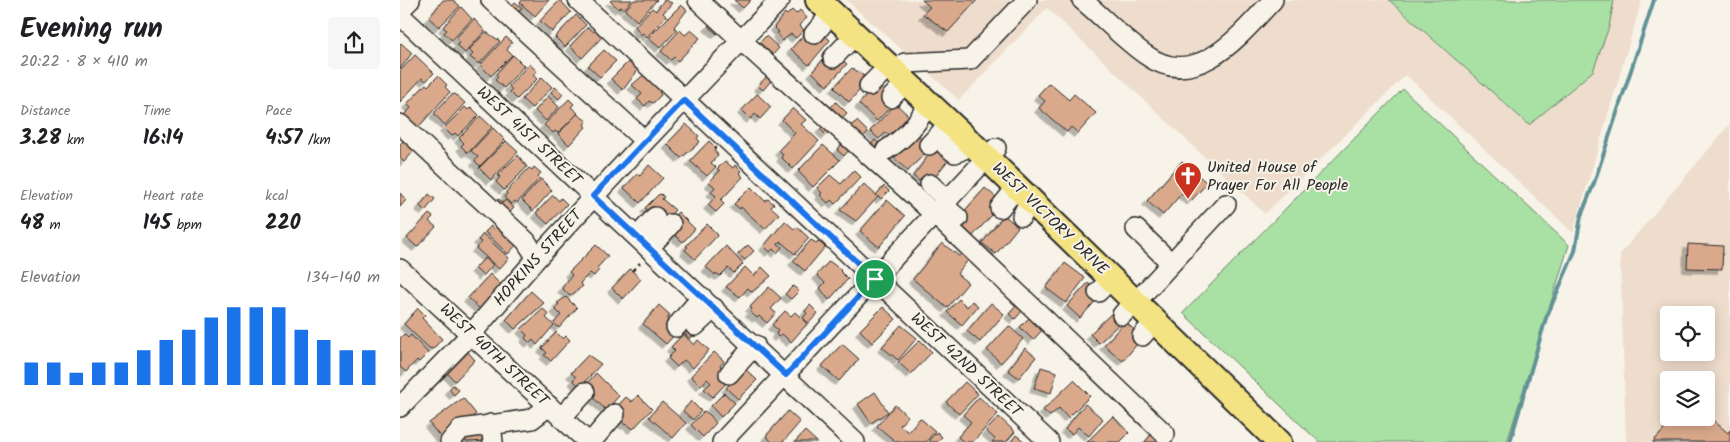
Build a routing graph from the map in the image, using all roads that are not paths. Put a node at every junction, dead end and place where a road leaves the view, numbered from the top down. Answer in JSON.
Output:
{"nodes":[{"id":1,"x":410,"y":0,"type":"edge"},
{"id":2,"x":491,"y":0,"type":"edge"},
{"id":3,"x":578,"y":0,"type":"edge"},
{"id":4,"x":698,"y":0,"type":"edge"},
{"id":5,"x":780,"y":0,"type":"edge"},
{"id":6,"x":1026,"y":0,"type":"edge"},
{"id":7,"x":1082,"y":0,"type":"edge"},
{"id":8,"x":1273,"y":0,"type":"edge"},
{"id":9,"x":829,"y":4,"type":"edge"},
{"id":10,"x":400,"y":10,"type":"edge"},
{"id":11,"x":400,"y":15,"type":"edge"},
{"id":12,"x":814,"y":34,"type":"dead end"},
{"id":13,"x":855,"y":34,"type":"junction"},
{"id":14,"x":740,"y":41,"type":"junction"},
{"id":15,"x":833,"y":58,"type":"dead end"},
{"id":16,"x":898,"y":77,"type":"junction"},
{"id":17,"x":869,"y":86,"type":"dead end"},
{"id":18,"x":684,"y":100,"type":"junction"},
{"id":19,"x":928,"y":103,"type":"junction"},
{"id":20,"x":400,"y":124,"type":"edge"},
{"id":21,"x":959,"y":131,"type":"junction"},
{"id":22,"x":645,"y":141,"type":"junction"},
{"id":23,"x":929,"y":145,"type":"dead end"},
{"id":24,"x":886,"y":150,"type":"dead end"},
{"id":25,"x":992,"y":153,"type":"junction"},
{"id":26,"x":930,"y":184,"type":"dead end"},
{"id":27,"x":593,"y":196,"type":"junction"},
{"id":28,"x":1023,"y":201,"type":"junction"},
{"id":29,"x":1226,"y":204,"type":"dead end"},
{"id":30,"x":942,"y":207,"type":"junction"},
{"id":31,"x":1000,"y":208,"type":"dead end"},
{"id":32,"x":958,"y":218,"type":"dead end"},
{"id":33,"x":663,"y":220,"type":"dead end"},
{"id":34,"x":1136,"y":229,"type":"dead end"},
{"id":35,"x":643,"y":242,"type":"junction"},
{"id":36,"x":537,"y":258,"type":"junction"},
{"id":37,"x":1171,"y":263,"type":"junction"},
{"id":38,"x":402,"y":273,"type":"edge"},
{"id":39,"x":875,"y":279,"type":"junction"},
{"id":40,"x":708,"y":303,"type":"junction"},
{"id":41,"x":1134,"y":303,"type":"junction"},
{"id":42,"x":695,"y":326,"type":"dead end"},
{"id":43,"x":676,"y":327,"type":"dead end"},
{"id":44,"x":472,"y":333,"type":"junction"},
{"id":45,"x":759,"y":349,"type":"junction"},
{"id":46,"x":738,"y":372,"type":"dead end"},
{"id":47,"x":786,"y":375,"type":"junction"},
{"id":48,"x":585,"y":392,"type":"dead end"},
{"id":49,"x":400,"y":407,"type":"edge"},
{"id":50,"x":555,"y":411,"type":"junction"},
{"id":51,"x":615,"y":414,"type":"dead end"},
{"id":52,"x":492,"y":433,"type":"edge"},
{"id":53,"x":1165,"y":434,"type":"dead end"},
{"id":54,"x":450,"y":442,"type":"edge"},
{"id":55,"x":590,"y":442,"type":"edge"},
{"id":56,"x":722,"y":442,"type":"edge"},
{"id":57,"x":855,"y":442,"type":"edge"},
{"id":58,"x":1049,"y":442,"type":"edge"},
{"id":59,"x":1279,"y":442,"type":"edge"},
{"id":60,"x":1298,"y":442,"type":"edge"}],
"edges":[{"from":1,"to":10,"type":"street"},
{"from":2,"to":22,"type":"street"},
{"from":3,"to":18,"type":"street","name":"WEST 42ND STREET"},
{"from":4,"to":14,"type":"street"},
{"from":5,"to":14,"type":"street","name":"HOPKINS STREET"},
{"from":6,"to":16,"type":"street"},
{"from":7,"to":8,"type":"street"},
{"from":9,"to":12,"type":"street"},
{"from":9,"to":13,"type":"main road","name":"WEST VICTORY DRIVE"},
{"from":9,"to":16,"type":"main road","name":"WEST VICTORY DRIVE"},
{"from":11,"to":27,"type":"street","name":"WEST 41ST STREET"},
{"from":13,"to":15,"type":"street"},
{"from":13,"to":16,"type":"main road","name":"WEST VICTORY DRIVE"},
{"from":14,"to":18,"type":"street","name":"HOPKINS STREET"},
{"from":14,"to":30,"type":"street"},
{"from":16,"to":17,"type":"street"},
{"from":16,"to":19,"type":"main road","name":"WEST VICTORY DRIVE"},
{"from":16,"to":25,"type":"main road","name":"WEST VICTORY DRIVE"},
{"from":18,"to":22,"type":"street","name":"HOPKINS STREET"},
{"from":18,"to":39,"type":"street","name":"WEST 42ND STREET"},
{"from":19,"to":21,"type":"main road","name":"WEST VICTORY DRIVE"},
{"from":19,"to":24,"type":"street"},
{"from":20,"to":36,"type":"street"},
{"from":21,"to":23,"type":"street"},
{"from":21,"to":25,"type":"main road","name":"WEST VICTORY DRIVE"},
{"from":22,"to":27,"type":"street","name":"HOPKINS STREET"},
{"from":25,"to":28,"type":"main road","name":"WEST VICTORY DRIVE"},
{"from":25,"to":30,"type":"street"},
{"from":25,"to":41,"type":"main road","name":"WEST VICTORY DRIVE"},
{"from":26,"to":30,"type":"street"},
{"from":27,"to":35,"type":"street","name":"WEST 41ST STREET"},
{"from":27,"to":36,"type":"street","name":"HOPKINS STREET"},
{"from":28,"to":31,"type":"street"},
{"from":28,"to":41,"type":"main road","name":"WEST VICTORY DRIVE"},
{"from":29,"to":37,"type":"street"},
{"from":30,"to":32,"type":"street"},
{"from":30,"to":39,"type":"street"},
{"from":30,"to":53,"type":"street"},
{"from":33,"to":35,"type":"street"},
{"from":34,"to":37,"type":"street"},
{"from":35,"to":40,"type":"street","name":"WEST 41ST STREET"},
{"from":36,"to":44,"type":"street","name":"HOPKINS STREET"},
{"from":37,"to":41,"type":"street"},
{"from":38,"to":44,"type":"street","name":"WEST 40TH STREET"},
{"from":39,"to":47,"type":"street"},
{"from":39,"to":58,"type":"street","name":"WEST 42ND STREET"},
{"from":40,"to":42,"type":"street"},
{"from":40,"to":43,"type":"street"},
{"from":40,"to":45,"type":"street","name":"WEST 41ST STREET"},
{"from":41,"to":59,"type":"main road","name":"WEST VICTORY DRIVE"},
{"from":41,"to":60,"type":"main road","name":"WEST VICTORY DRIVE"},
{"from":44,"to":49,"type":"street","name":"HOPKINS STREET"},
{"from":44,"to":50,"type":"street","name":"WEST 40TH STREET"},
{"from":45,"to":46,"type":"street"},
{"from":45,"to":47,"type":"street","name":"WEST 41ST STREET"},
{"from":47,"to":56,"type":"street"},
{"from":47,"to":57,"type":"street","name":"WEST 41ST STREET"},
{"from":48,"to":50,"type":"street"},
{"from":50,"to":52,"type":"street"},
{"from":50,"to":55,"type":"street","name":"WEST 40TH STREET"},
{"from":51,"to":55,"type":"street"},
{"from":52,"to":54,"type":"street"}]}
